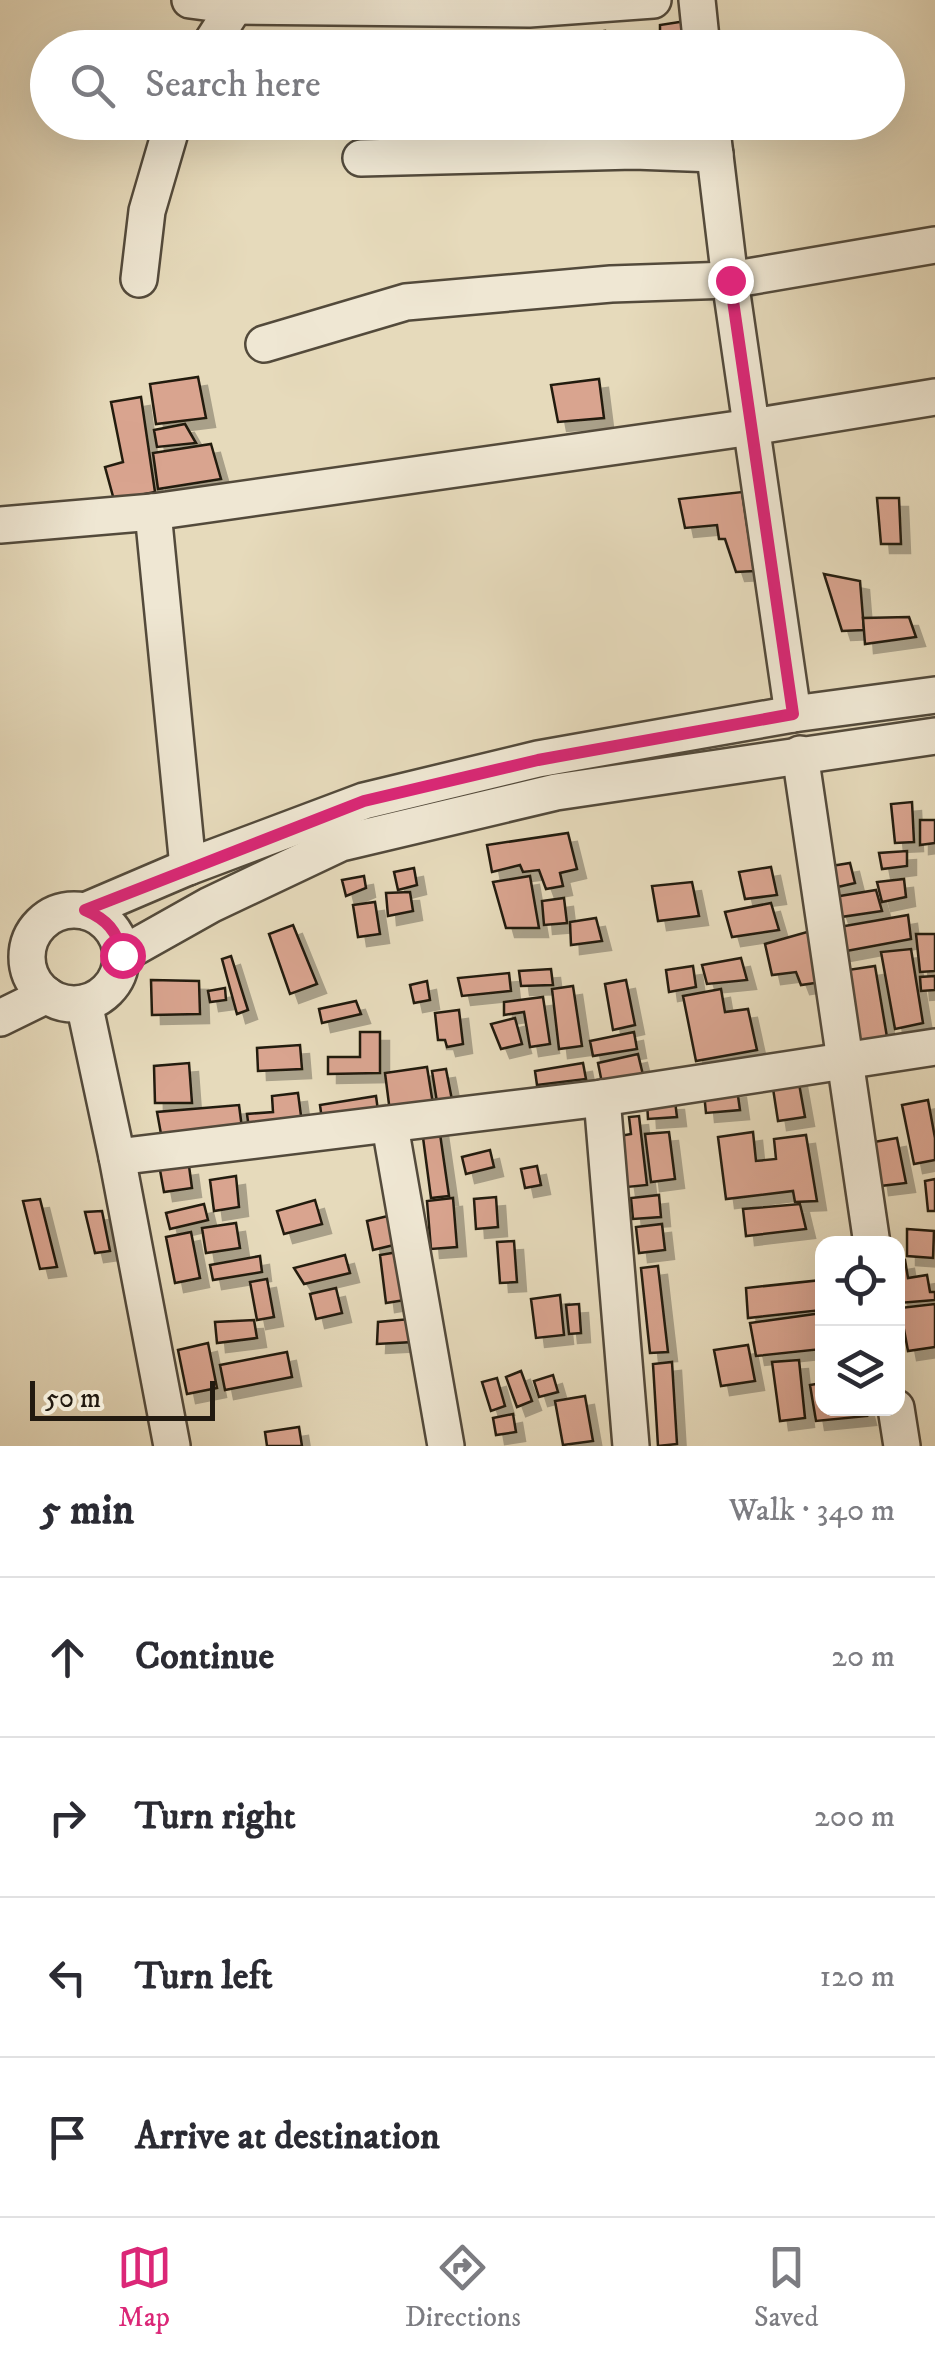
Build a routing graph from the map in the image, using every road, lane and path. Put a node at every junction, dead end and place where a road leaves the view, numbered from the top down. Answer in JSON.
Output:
{"nodes":[{"id":1,"x":190,"y":0,"type":"edge"},
{"id":2,"x":652,"y":0,"type":"edge"},
{"id":3,"x":697,"y":0,"type":"edge"},
{"id":4,"x":235,"y":6,"type":"junction"},
{"id":5,"x":220,"y":30,"type":"edge"},
{"id":6,"x":700,"y":30,"type":"edge"},
{"id":7,"x":168,"y":140,"type":"edge"},
{"id":8,"x":700,"y":140,"type":"edge"},
{"id":9,"x":713,"y":140,"type":"edge"},
{"id":10,"x":361,"y":158,"type":"dead end"},
{"id":11,"x":935,"y":245,"type":"edge"},
{"id":12,"x":139,"y":280,"type":"dead end"},
{"id":13,"x":730,"y":280,"type":"junction"},
{"id":14,"x":264,"y":344,"type":"dead end"},
{"id":15,"x":935,"y":397,"type":"edge"},
{"id":16,"x":752,"y":426,"type":"junction"},
{"id":17,"x":153,"y":512,"type":"junction"},
{"id":18,"x":0,"y":525,"type":"edge"},
{"id":19,"x":935,"y":696,"type":"edge"},
{"id":20,"x":793,"y":714,"type":"junction"},
{"id":21,"x":935,"y":736,"type":"edge"},
{"id":22,"x":800,"y":754,"type":"junction"},
{"id":23,"x":188,"y":867,"type":"junction"},
{"id":24,"x":85,"y":910,"type":"junction"},
{"id":25,"x":122,"y":955,"type":"junction"},
{"id":26,"x":14,"y":958,"type":"edge"},
{"id":27,"x":46,"y":995,"type":"junction"},
{"id":28,"x":84,"y":1002,"type":"junction"},
{"id":29,"x":0,"y":1018,"type":"edge"},
{"id":30,"x":935,"y":1048,"type":"edge"},
{"id":31,"x":845,"y":1059,"type":"junction"},
{"id":32,"x":602,"y":1098,"type":"junction"},
{"id":33,"x":390,"y":1126,"type":"junction"},
{"id":34,"x":117,"y":1157,"type":"junction"},
{"id":35,"x":871,"y":1236,"type":"edge"},
{"id":36,"x":897,"y":1416,"type":"edge"},
{"id":37,"x":172,"y":1446,"type":"edge"},
{"id":38,"x":446,"y":1446,"type":"edge"},
{"id":39,"x":631,"y":1446,"type":"edge"},
{"id":40,"x":902,"y":1446,"type":"edge"}],
"edges":[{"from":1,"to":4,"type":"street"},
{"from":2,"to":4,"type":"street"},
{"from":3,"to":6,"type":"street"},
{"from":4,"to":5,"type":"street"},
{"from":7,"to":12,"type":"street"},
{"from":8,"to":10,"type":"street"},
{"from":9,"to":13,"type":"street"},
{"from":11,"to":13,"type":"street"},
{"from":13,"to":14,"type":"street"},
{"from":13,"to":16,"type":"street"},
{"from":15,"to":16,"type":"street"},
{"from":16,"to":17,"type":"street"},
{"from":16,"to":20,"type":"street"},
{"from":17,"to":18,"type":"street"},
{"from":17,"to":23,"type":"street"},
{"from":19,"to":20,"type":"street"},
{"from":20,"to":23,"type":"street"},
{"from":21,"to":22,"type":"street"},
{"from":22,"to":25,"type":"street"},
{"from":22,"to":31,"type":"street"},
{"from":23,"to":24,"type":"street"},
{"from":24,"to":25,"type":"street"},
{"from":24,"to":26,"type":"street"},
{"from":25,"to":28,"type":"street"},
{"from":26,"to":27,"type":"street"},
{"from":27,"to":28,"type":"street"},
{"from":27,"to":29,"type":"street"},
{"from":28,"to":34,"type":"street"},
{"from":30,"to":31,"type":"street"},
{"from":31,"to":32,"type":"street"},
{"from":31,"to":35,"type":"street"},
{"from":32,"to":33,"type":"street"},
{"from":32,"to":39,"type":"street"},
{"from":33,"to":34,"type":"street"},
{"from":33,"to":38,"type":"street"},
{"from":34,"to":37,"type":"street"},
{"from":36,"to":40,"type":"street"}]}
